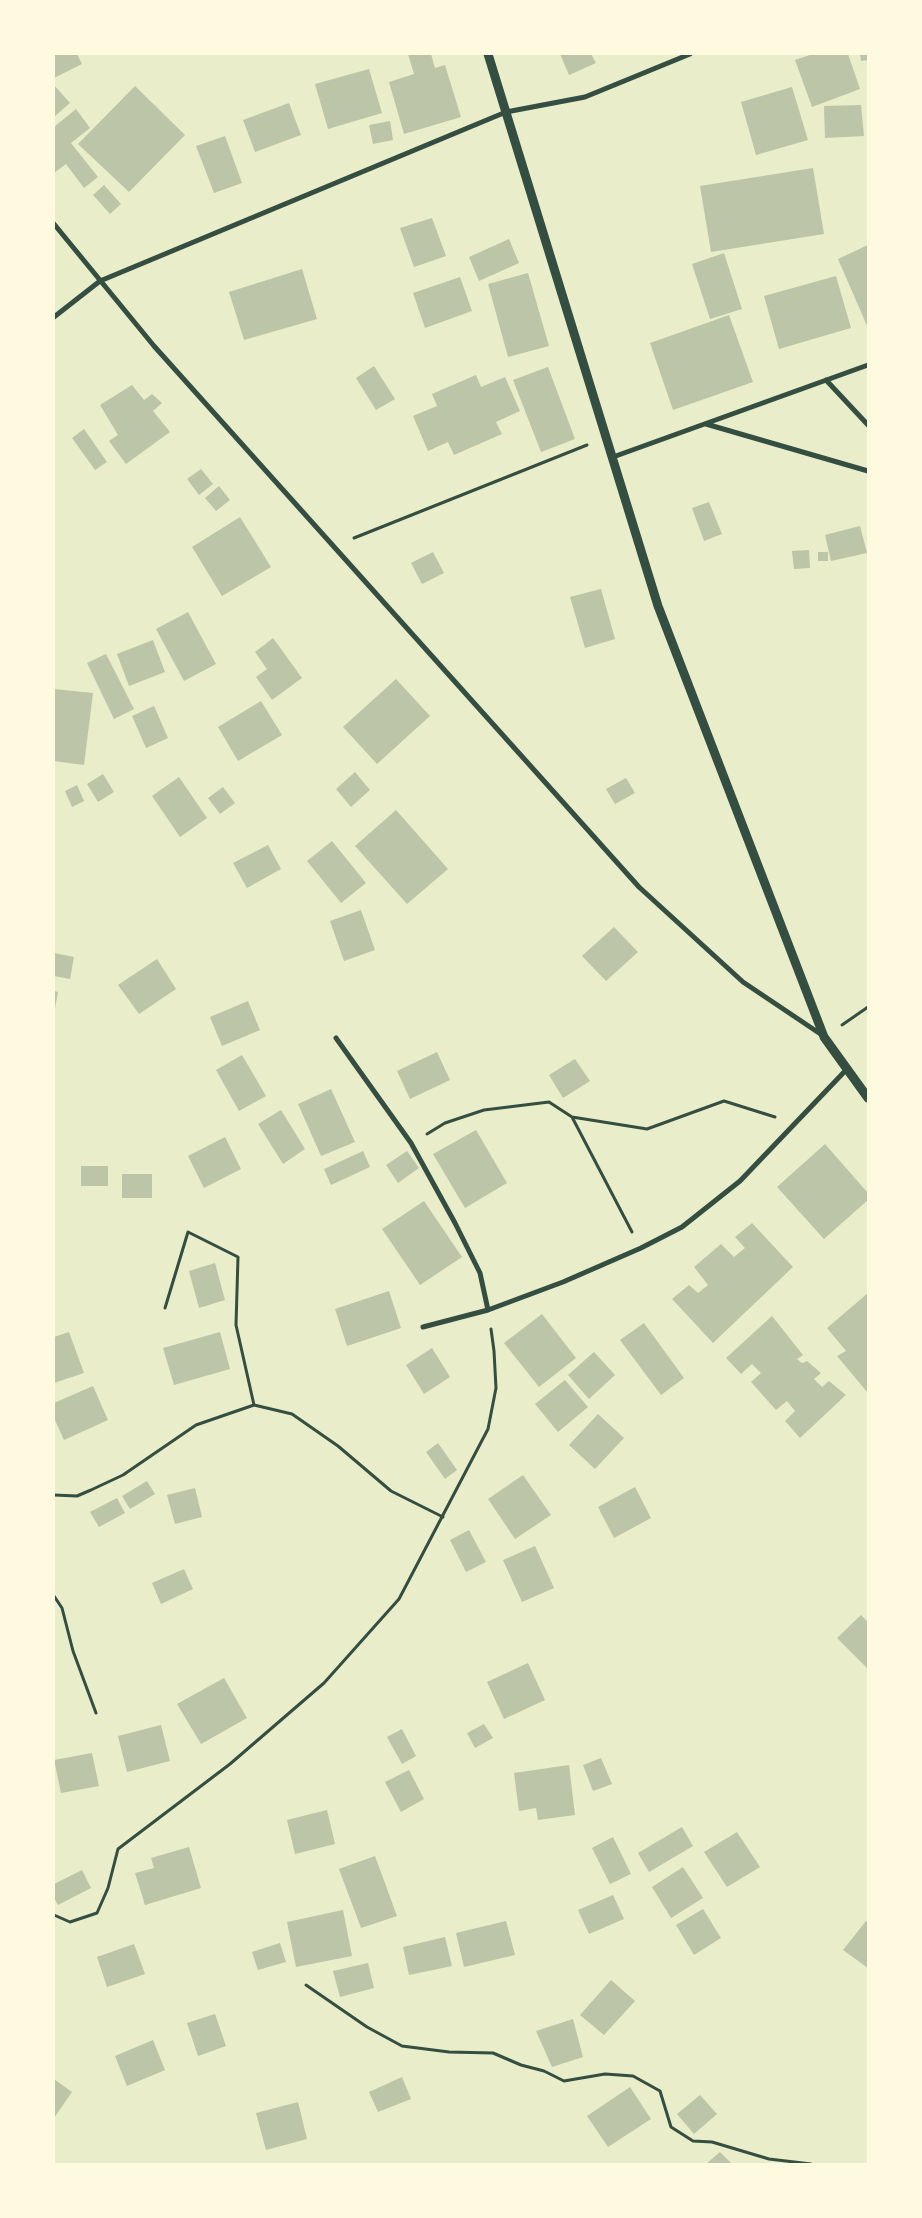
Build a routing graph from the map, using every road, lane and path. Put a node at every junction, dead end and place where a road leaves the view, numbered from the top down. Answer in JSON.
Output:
{"nodes":[{"id":1,"x":488,"y":54,"type":"edge"},
{"id":2,"x":690,"y":54,"type":"edge"},
{"id":3,"x":506,"y":112,"type":"junction"},
{"id":4,"x":54,"y":224,"type":"edge"},
{"id":5,"x":100,"y":281,"type":"junction"},
{"id":6,"x":54,"y":317,"type":"edge"},
{"id":7,"x":868,"y":365,"type":"edge"},
{"id":8,"x":826,"y":380,"type":"junction"},
{"id":9,"x":705,"y":423,"type":"junction"},
{"id":10,"x":868,"y":426,"type":"edge"},
{"id":11,"x":607,"y":437,"type":"junction"},
{"id":12,"x":613,"y":457,"type":"junction"},
{"id":13,"x":868,"y":471,"type":"edge"},
{"id":14,"x":332,"y":547,"type":"junction"},
{"id":15,"x":868,"y":1007,"type":"edge"},
{"id":16,"x":824,"y":1037,"type":"junction"},
{"id":17,"x":336,"y":1038,"type":"dead end"},
{"id":18,"x":847,"y":1069,"type":"junction"},
{"id":19,"x":868,"y":1098,"type":"edge"},
{"id":20,"x":572,"y":1117,"type":"junction"},
{"id":21,"x":795,"y":1123,"type":"junction"},
{"id":22,"x":411,"y":1143,"type":"junction"},
{"id":23,"x":641,"y":1248,"type":"junction"},
{"id":24,"x":166,"y":1308,"type":"dead end"},
{"id":25,"x":488,"y":1310,"type":"junction"},
{"id":26,"x":423,"y":1327,"type":"dead end"},
{"id":27,"x":254,"y":1405,"type":"junction"},
{"id":28,"x":54,"y":1495,"type":"edge"},
{"id":29,"x":443,"y":1517,"type":"junction"},
{"id":30,"x":54,"y":1596,"type":"edge"},
{"id":31,"x":96,"y":1713,"type":"dead end"},
{"id":32,"x":54,"y":1916,"type":"edge"},
{"id":33,"x":306,"y":1985,"type":"dead end"},
{"id":34,"x":811,"y":2164,"type":"edge"}],
"edges":[{"from":1,"to":3,"type":"street"},
{"from":2,"to":3,"type":"street"},
{"from":3,"to":5,"type":"street"},
{"from":3,"to":11,"type":"street"},
{"from":4,"to":5,"type":"street"},
{"from":5,"to":6,"type":"street"},
{"from":5,"to":14,"type":"street"},
{"from":7,"to":8,"type":"street"},
{"from":8,"to":9,"type":"street"},
{"from":8,"to":10,"type":"street"},
{"from":9,"to":12,"type":"street"},
{"from":9,"to":13,"type":"street"},
{"from":11,"to":12,"type":"street"},
{"from":11,"to":14,"type":"path"},
{"from":12,"to":16,"type":"street"},
{"from":14,"to":16,"type":"street"},
{"from":15,"to":16,"type":"path"},
{"from":16,"to":18,"type":"street"},
{"from":17,"to":22,"type":"street"},
{"from":18,"to":19,"type":"street"},
{"from":18,"to":21,"type":"street"},
{"from":20,"to":21,"type":"path"},
{"from":20,"to":22,"type":"path"},
{"from":20,"to":23,"type":"path"},
{"from":21,"to":23,"type":"street"},
{"from":22,"to":25,"type":"street"},
{"from":23,"to":25,"type":"street"},
{"from":24,"to":27,"type":"path"},
{"from":25,"to":26,"type":"street"},
{"from":25,"to":29,"type":"path"},
{"from":27,"to":28,"type":"path"},
{"from":27,"to":29,"type":"path"},
{"from":29,"to":32,"type":"path"},
{"from":30,"to":31,"type":"path"},
{"from":33,"to":34,"type":"path"}]}
